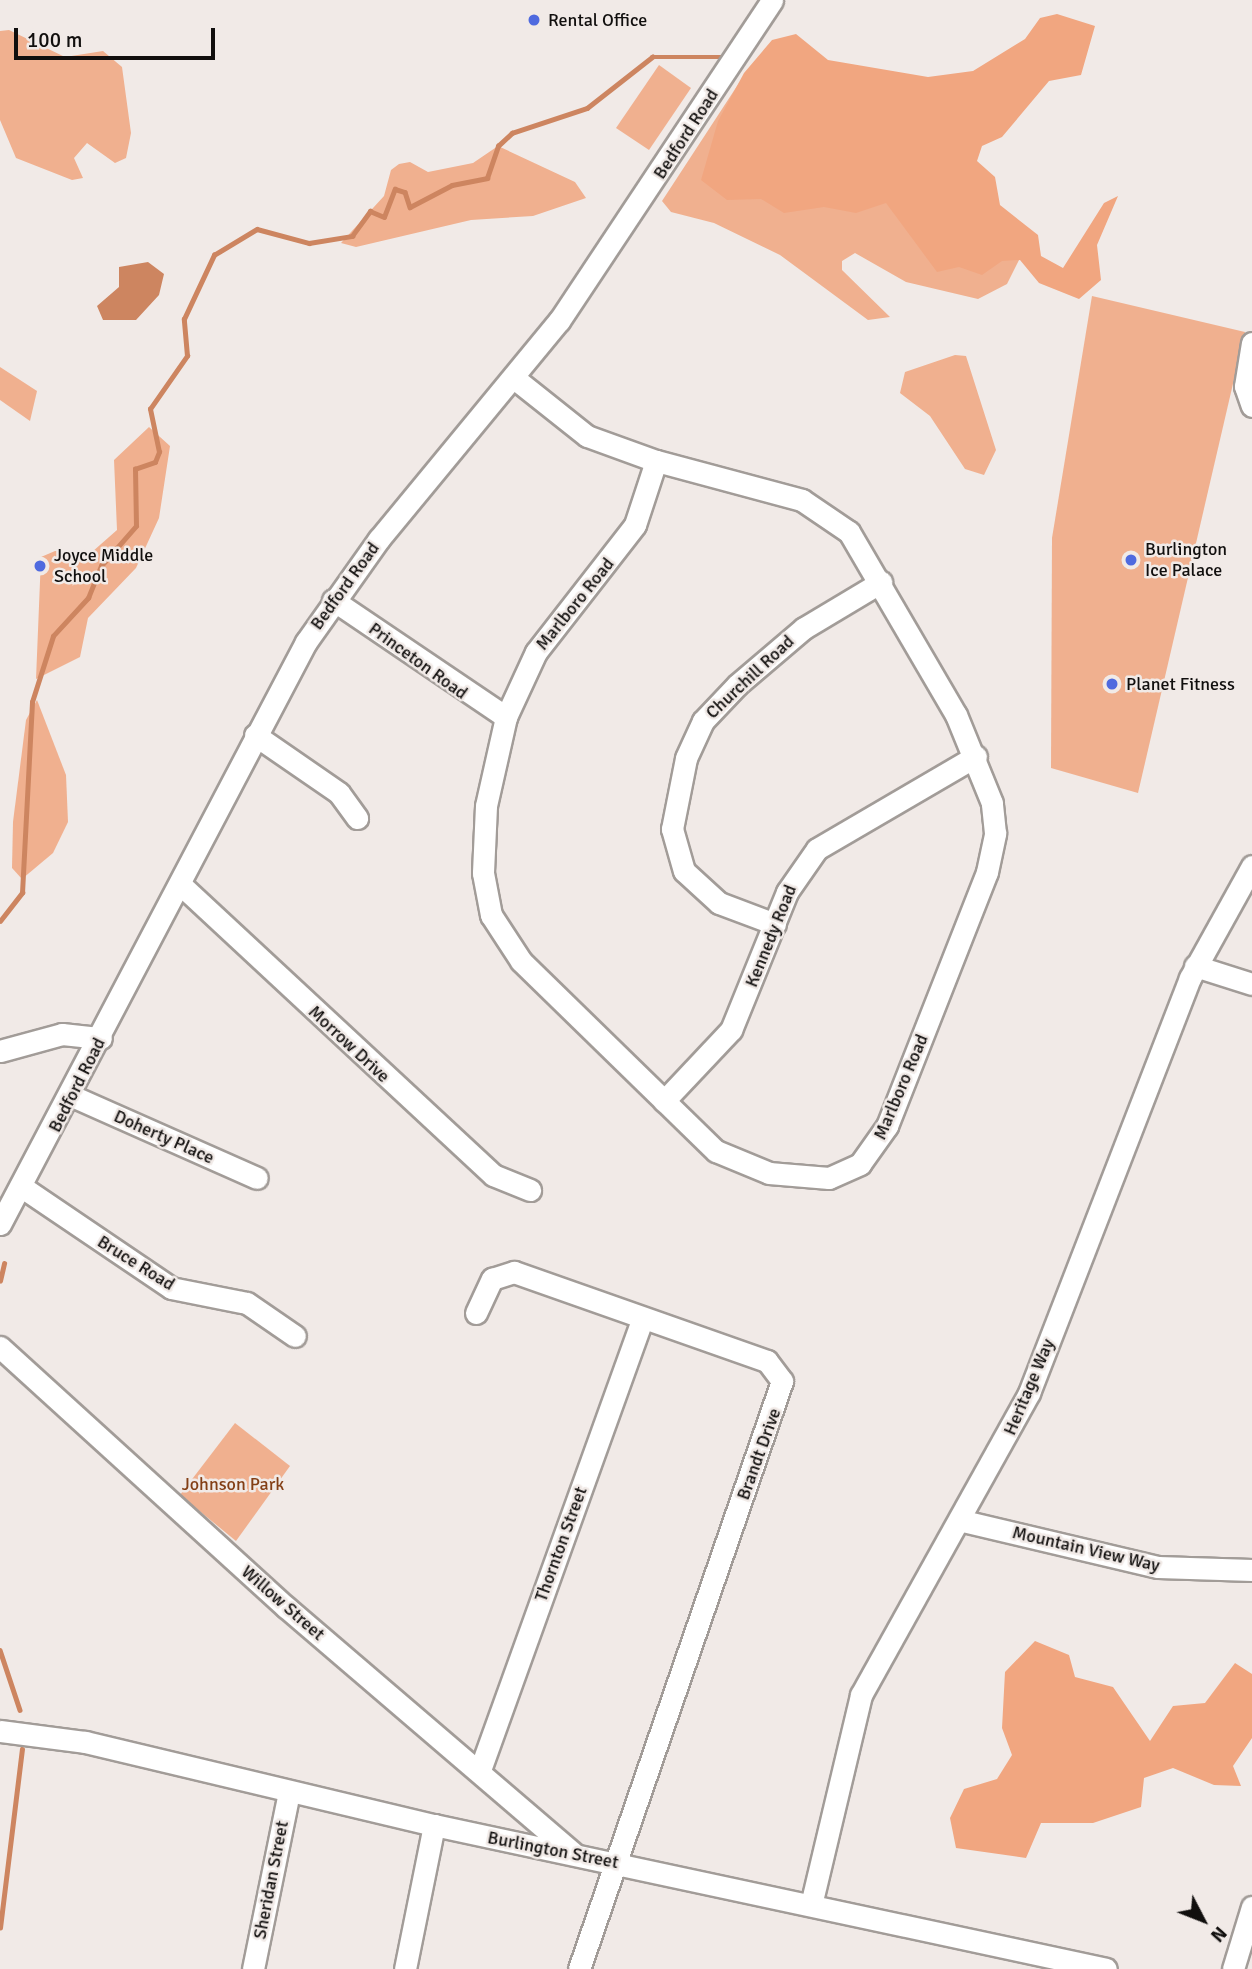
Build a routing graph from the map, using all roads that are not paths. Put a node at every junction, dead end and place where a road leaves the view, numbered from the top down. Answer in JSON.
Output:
{"nodes":[{"id":1,"x":772,"y":0,"type":"edge"},
{"id":2,"x":1252,"y":343,"type":"edge"},
{"id":3,"x":514,"y":378,"type":"junction"},
{"id":4,"x":1252,"y":405,"type":"edge"},
{"id":5,"x":656,"y":461,"type":"junction"},
{"id":6,"x":881,"y":582,"type":"junction"},
{"id":7,"x":333,"y":600,"type":"junction"},
{"id":8,"x":506,"y":717,"type":"junction"},
{"id":9,"x":255,"y":735,"type":"junction"},
{"id":10,"x":976,"y":756,"type":"junction"},
{"id":11,"x":357,"y":818,"type":"dead end"},
{"id":12,"x":1252,"y":866,"type":"edge"},
{"id":13,"x":180,"y":884,"type":"junction"},
{"id":14,"x":775,"y":925,"type":"junction"},
{"id":15,"x":1195,"y":966,"type":"junction"},
{"id":16,"x":1252,"y":984,"type":"edge"},
{"id":17,"x":101,"y":1038,"type":"junction"},
{"id":18,"x":0,"y":1051,"type":"edge"},
{"id":19,"x":72,"y":1096,"type":"junction"},
{"id":20,"x":664,"y":1101,"type":"junction"},
{"id":21,"x":257,"y":1178,"type":"dead end"},
{"id":22,"x":22,"y":1187,"type":"junction"},
{"id":23,"x":530,"y":1190,"type":"dead end"},
{"id":24,"x":0,"y":1224,"type":"edge"},
{"id":25,"x":476,"y":1313,"type":"dead end"},
{"id":26,"x":643,"y":1318,"type":"junction"},
{"id":27,"x":295,"y":1336,"type":"dead end"},
{"id":28,"x":0,"y":1347,"type":"edge"},
{"id":29,"x":963,"y":1521,"type":"junction"},
{"id":30,"x":1251,"y":1567,"type":"edge"},
{"id":31,"x":0,"y":1731,"type":"edge"},
{"id":32,"x":480,"y":1770,"type":"junction"},
{"id":33,"x":289,"y":1792,"type":"junction"},
{"id":34,"x":434,"y":1825,"type":"junction"},
{"id":35,"x":573,"y":1853,"type":"junction"},
{"id":36,"x":613,"y":1861,"type":"junction"},
{"id":37,"x":811,"y":1905,"type":"junction"},
{"id":38,"x":1252,"y":1907,"type":"edge"},
{"id":39,"x":253,"y":1969,"type":"edge"},
{"id":40,"x":405,"y":1969,"type":"edge"},
{"id":41,"x":579,"y":1969,"type":"edge"},
{"id":42,"x":1106,"y":1969,"type":"edge"},
{"id":43,"x":1233,"y":1969,"type":"edge"}],
"edges":[{"from":1,"to":3,"type":"street","name":"Bedford Road"},
{"from":2,"to":4,"type":"street"},
{"from":3,"to":5,"type":"street","name":"Marlboro Road"},
{"from":3,"to":7,"type":"street","name":"Bedford Road"},
{"from":5,"to":6,"type":"street","name":"Marlboro Road"},
{"from":5,"to":8,"type":"street","name":"Marlboro Road"},
{"from":6,"to":10,"type":"street","name":"Marlboro Road"},
{"from":6,"to":14,"type":"street","name":"Churchill Road"},
{"from":7,"to":8,"type":"street","name":"Princeton Road"},
{"from":7,"to":9,"type":"street","name":"Bedford Road"},
{"from":8,"to":20,"type":"street","name":"Marlboro Road"},
{"from":9,"to":11,"type":"street"},
{"from":9,"to":13,"type":"street","name":"Bedford Road"},
{"from":10,"to":14,"type":"street","name":"Kennedy Road"},
{"from":10,"to":20,"type":"street","name":"Marlboro Road"},
{"from":12,"to":15,"type":"street","name":"Heritage Way"},
{"from":13,"to":17,"type":"street","name":"Bedford Road"},
{"from":13,"to":23,"type":"street","name":"Morrow Drive"},
{"from":14,"to":20,"type":"street","name":"Kennedy Road"},
{"from":15,"to":16,"type":"street"},
{"from":15,"to":29,"type":"street","name":"Heritage Way"},
{"from":17,"to":18,"type":"street"},
{"from":17,"to":19,"type":"street","name":"Bedford Road"},
{"from":19,"to":21,"type":"street","name":"Doherty Place"},
{"from":19,"to":22,"type":"street","name":"Bedford Road"},
{"from":22,"to":24,"type":"street","name":"Bedford Road"},
{"from":22,"to":27,"type":"street","name":"Bruce Road"},
{"from":25,"to":26,"type":"street","name":"Brandt Drive"},
{"from":26,"to":32,"type":"street","name":"Thornton Street"},
{"from":26,"to":36,"type":"street","name":"Brandt Drive"},
{"from":28,"to":32,"type":"street","name":"Willow Street"},
{"from":29,"to":30,"type":"street","name":"Mountain View Way"},
{"from":29,"to":37,"type":"street","name":"Heritage Way"},
{"from":31,"to":33,"type":"street","name":"Burlington Street"},
{"from":32,"to":35,"type":"street","name":"Willow Street"},
{"from":33,"to":34,"type":"street","name":"Burlington Street"},
{"from":33,"to":39,"type":"street","name":"Sheridan Street"},
{"from":34,"to":35,"type":"street","name":"Burlington Street"},
{"from":34,"to":40,"type":"street"},
{"from":35,"to":36,"type":"street","name":"Burlington Street"},
{"from":36,"to":37,"type":"street","name":"Burlington Street"},
{"from":36,"to":41,"type":"street","name":"Brandt Drive"},
{"from":37,"to":42,"type":"street","name":"Burlington Street"},
{"from":38,"to":43,"type":"street"}]}
